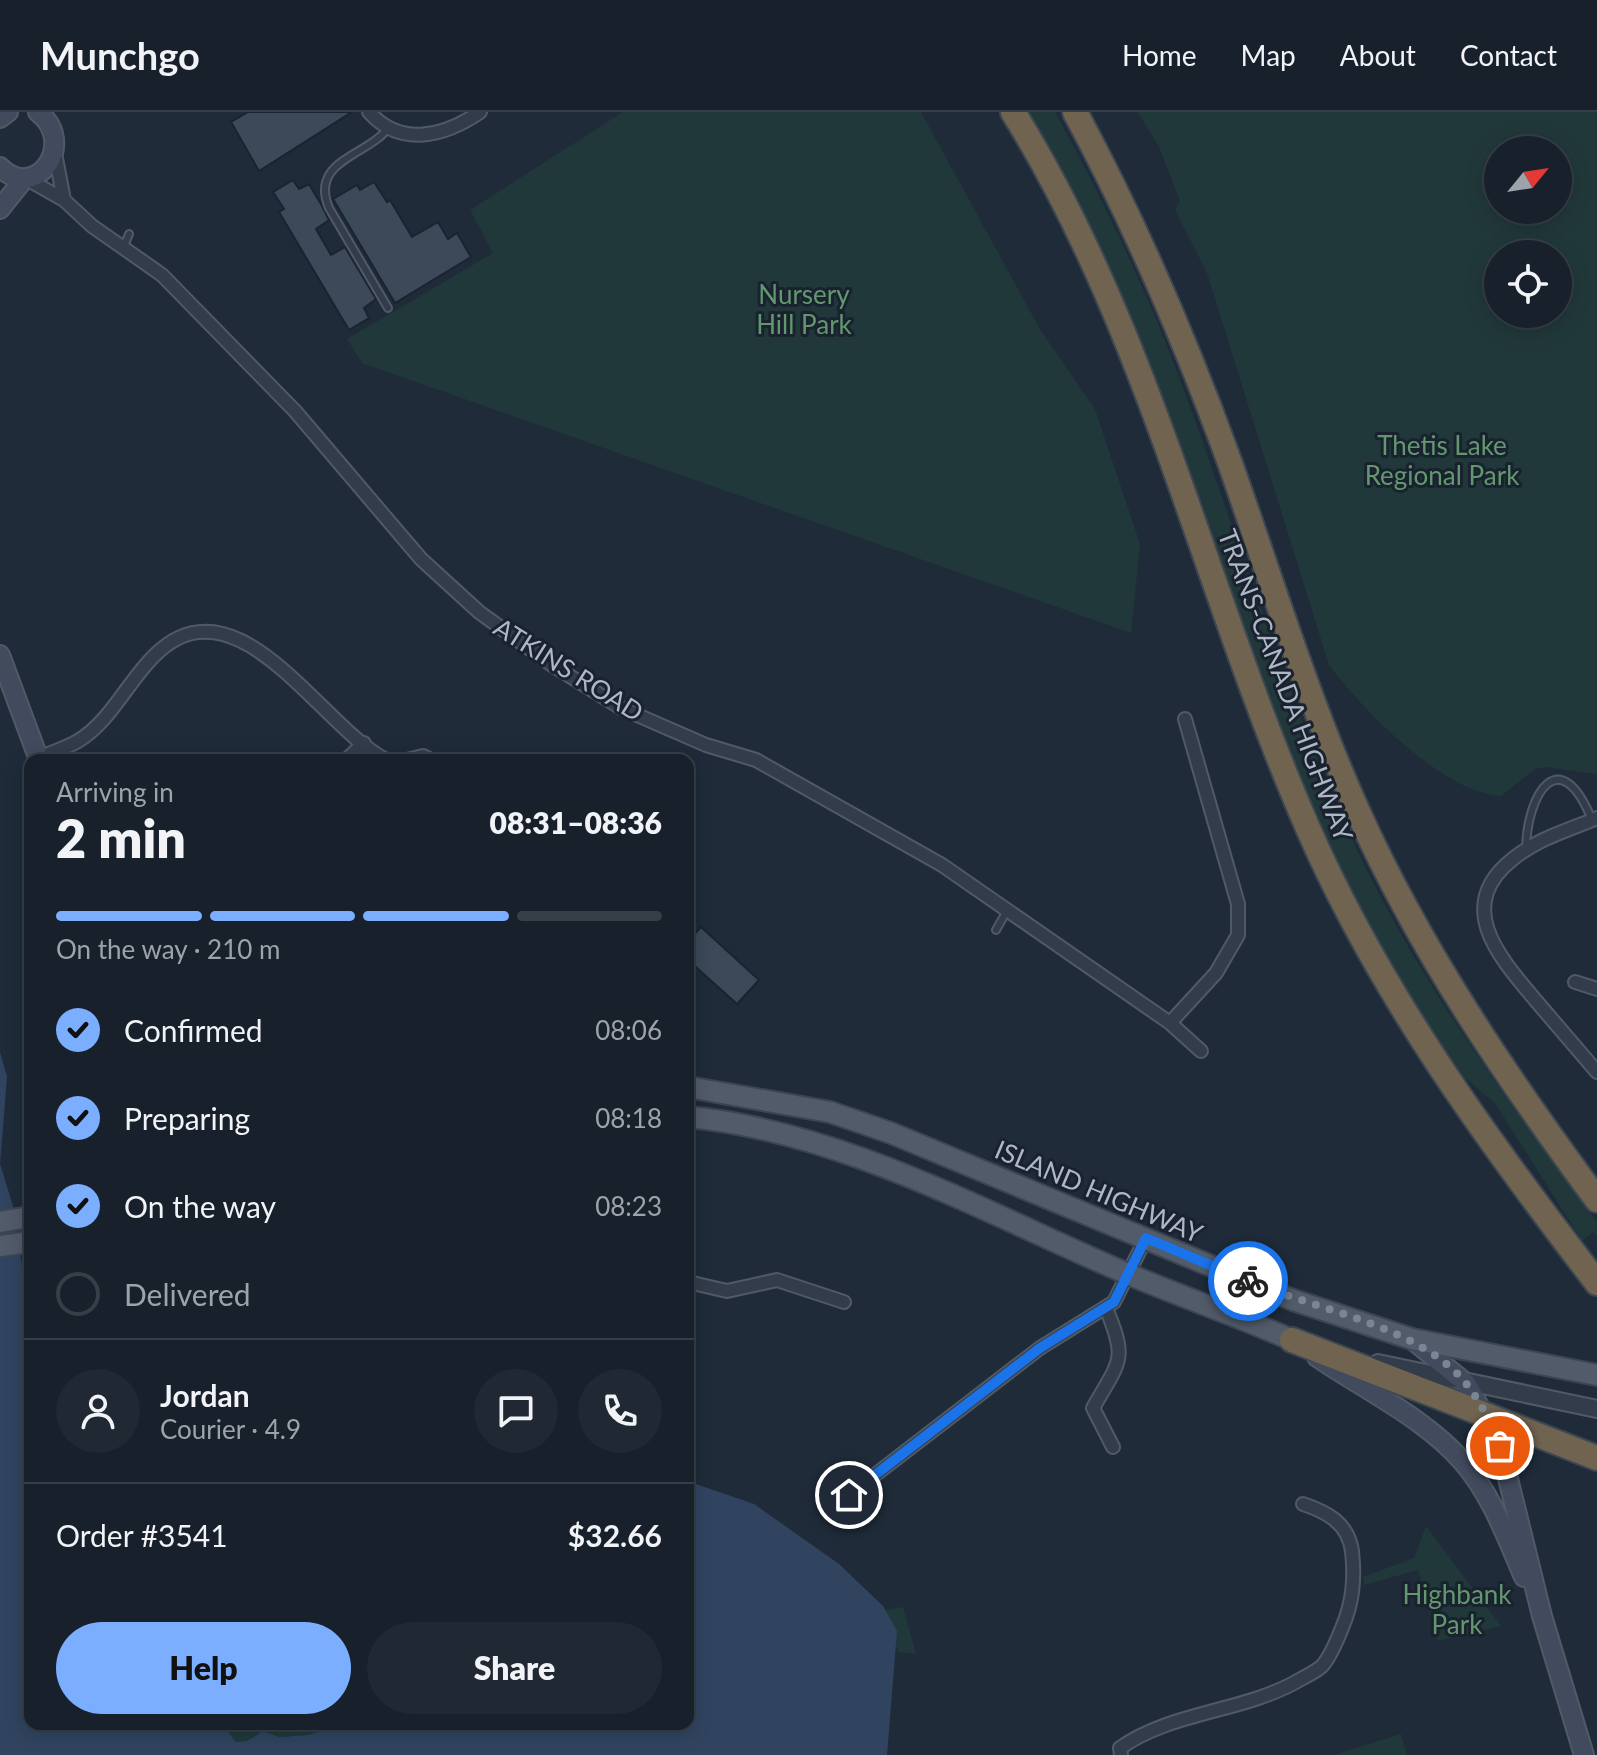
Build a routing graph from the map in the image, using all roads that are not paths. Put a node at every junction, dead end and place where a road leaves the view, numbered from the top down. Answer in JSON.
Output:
{"nodes":[{"id":1,"x":369,"y":112,"type":"edge"},
{"id":2,"x":480,"y":112,"type":"edge"},
{"id":3,"x":1013,"y":112,"type":"edge"},
{"id":4,"x":1075,"y":112,"type":"edge"},
{"id":5,"x":44,"y":115,"type":"edge"},
{"id":6,"x":388,"y":128,"type":"junction"},
{"id":7,"x":55,"y":151,"type":"junction"},
{"id":8,"x":0,"y":167,"type":"edge"},
{"id":9,"x":25,"y":179,"type":"junction"},
{"id":10,"x":64,"y":200,"type":"junction"},
{"id":11,"x":0,"y":209,"type":"edge"},
{"id":12,"x":129,"y":234,"type":"dead end"},
{"id":13,"x":123,"y":249,"type":"junction"},
{"id":14,"x":388,"y":308,"type":"dead end"},
{"id":15,"x":0,"y":655,"type":"edge"},
{"id":16,"x":1185,"y":719,"type":"dead end"},
{"id":17,"x":364,"y":743,"type":"junction"},
{"id":18,"x":37,"y":754,"type":"edge"},
{"id":19,"x":50,"y":754,"type":"edge"},
{"id":20,"x":352,"y":754,"type":"edge"},
{"id":21,"x":378,"y":754,"type":"edge"},
{"id":22,"x":1595,"y":819,"type":"edge"},
{"id":23,"x":1526,"y":849,"type":"junction"},
{"id":24,"x":1008,"y":909,"type":"junction"},
{"id":25,"x":996,"y":930,"type":"dead end"},
{"id":26,"x":1575,"y":982,"type":"dead end"},
{"id":27,"x":1597,"y":989,"type":"edge"},
{"id":28,"x":1170,"y":1023,"type":"junction"},
{"id":29,"x":1201,"y":1051,"type":"dead end"},
{"id":30,"x":1597,"y":1072,"type":"edge"},
{"id":31,"x":694,"y":1088,"type":"edge"},
{"id":32,"x":694,"y":1118,"type":"edge"},
{"id":33,"x":1597,"y":1200,"type":"edge"},
{"id":34,"x":24,"y":1218,"type":"edge"},
{"id":35,"x":0,"y":1222,"type":"edge"},
{"id":36,"x":1146,"y":1238,"type":"junction"},
{"id":37,"x":24,"y":1243,"type":"edge"},
{"id":38,"x":0,"y":1246,"type":"edge"},
{"id":39,"x":1129,"y":1274,"type":"junction"},
{"id":40,"x":694,"y":1283,"type":"edge"},
{"id":41,"x":1597,"y":1283,"type":"edge"},
{"id":42,"x":844,"y":1302,"type":"dead end"},
{"id":43,"x":1106,"y":1308,"type":"junction"},
{"id":44,"x":1412,"y":1339,"type":"junction"},
{"id":45,"x":1292,"y":1340,"type":"junction"},
{"id":46,"x":1597,"y":1375,"type":"edge"},
{"id":47,"x":1467,"y":1384,"type":"junction"},
{"id":48,"x":1597,"y":1409,"type":"edge"},
{"id":49,"x":1486,"y":1415,"type":"junction"},
{"id":50,"x":1113,"y":1447,"type":"dead end"},
{"id":51,"x":1597,"y":1458,"type":"edge"},
{"id":52,"x":849,"y":1495,"type":"dead end"},
{"id":53,"x":1303,"y":1504,"type":"dead end"},
{"id":54,"x":1542,"y":1616,"type":"junction"},
{"id":55,"x":1120,"y":1752,"type":"edge"},
{"id":56,"x":1584,"y":1755,"type":"edge"}],
"edges":[{"from":1,"to":6,"type":"street"},
{"from":2,"to":6,"type":"street"},
{"from":3,"to":41,"type":"highway","name":"TRANS-CANADA HIGHWAY"},
{"from":4,"to":33,"type":"highway","name":"TRANS-CANADA HIGHWAY"},
{"from":5,"to":7,"type":"main road"},
{"from":6,"to":14,"type":"lane"},
{"from":7,"to":9,"type":"main road"},
{"from":7,"to":10,"type":"street"},
{"from":8,"to":9,"type":"main road"},
{"from":9,"to":10,"type":"street","name":"ATKINS ROAD"},
{"from":9,"to":11,"type":"main road"},
{"from":10,"to":13,"type":"street","name":"ATKINS ROAD"},
{"from":12,"to":13,"type":"lane"},
{"from":13,"to":24,"type":"street","name":"ATKINS ROAD"},
{"from":15,"to":18,"type":"main road"},
{"from":16,"to":28,"type":"street"},
{"from":17,"to":19,"type":"street"},
{"from":17,"to":20,"type":"street"},
{"from":17,"to":21,"type":"street"},
{"from":22,"to":23,"type":"street"},
{"from":22,"to":23,"type":"lane"},
{"from":23,"to":30,"type":"street"},
{"from":24,"to":25,"type":"lane"},
{"from":24,"to":28,"type":"street","name":"ATKINS ROAD"},
{"from":26,"to":27,"type":"street"},
{"from":28,"to":29,"type":"street","name":"ATKINS ROAD"},
{"from":31,"to":36,"type":"main road","name":"ISLAND HIGHWAY"},
{"from":32,"to":39,"type":"main road","name":"ISLAND HIGHWAY"},
{"from":34,"to":35,"type":"main road"},
{"from":36,"to":39,"type":"street"},
{"from":36,"to":44,"type":"main road","name":"ISLAND HIGHWAY"},
{"from":37,"to":38,"type":"main road"},
{"from":39,"to":43,"type":"street"},
{"from":39,"to":45,"type":"main road","name":"ISLAND HIGHWAY"},
{"from":40,"to":42,"type":"street"},
{"from":43,"to":50,"type":"street"},
{"from":43,"to":52,"type":"street"},
{"from":44,"to":46,"type":"main road"},
{"from":44,"to":47,"type":"main road","name":"ISLAND HIGHWAY"},
{"from":45,"to":47,"type":"street"},
{"from":45,"to":49,"type":"highway"},
{"from":45,"to":54,"type":"main road","name":"ISLAND HIGHWAY"},
{"from":47,"to":48,"type":"street"},
{"from":47,"to":49,"type":"main road","name":"ISLAND HIGHWAY"},
{"from":49,"to":51,"type":"highway"},
{"from":49,"to":54,"type":"main road","name":"ISLAND HIGHWAY"},
{"from":53,"to":55,"type":"street"},
{"from":54,"to":56,"type":"main road","name":"ISLAND HIGHWAY"}]}
